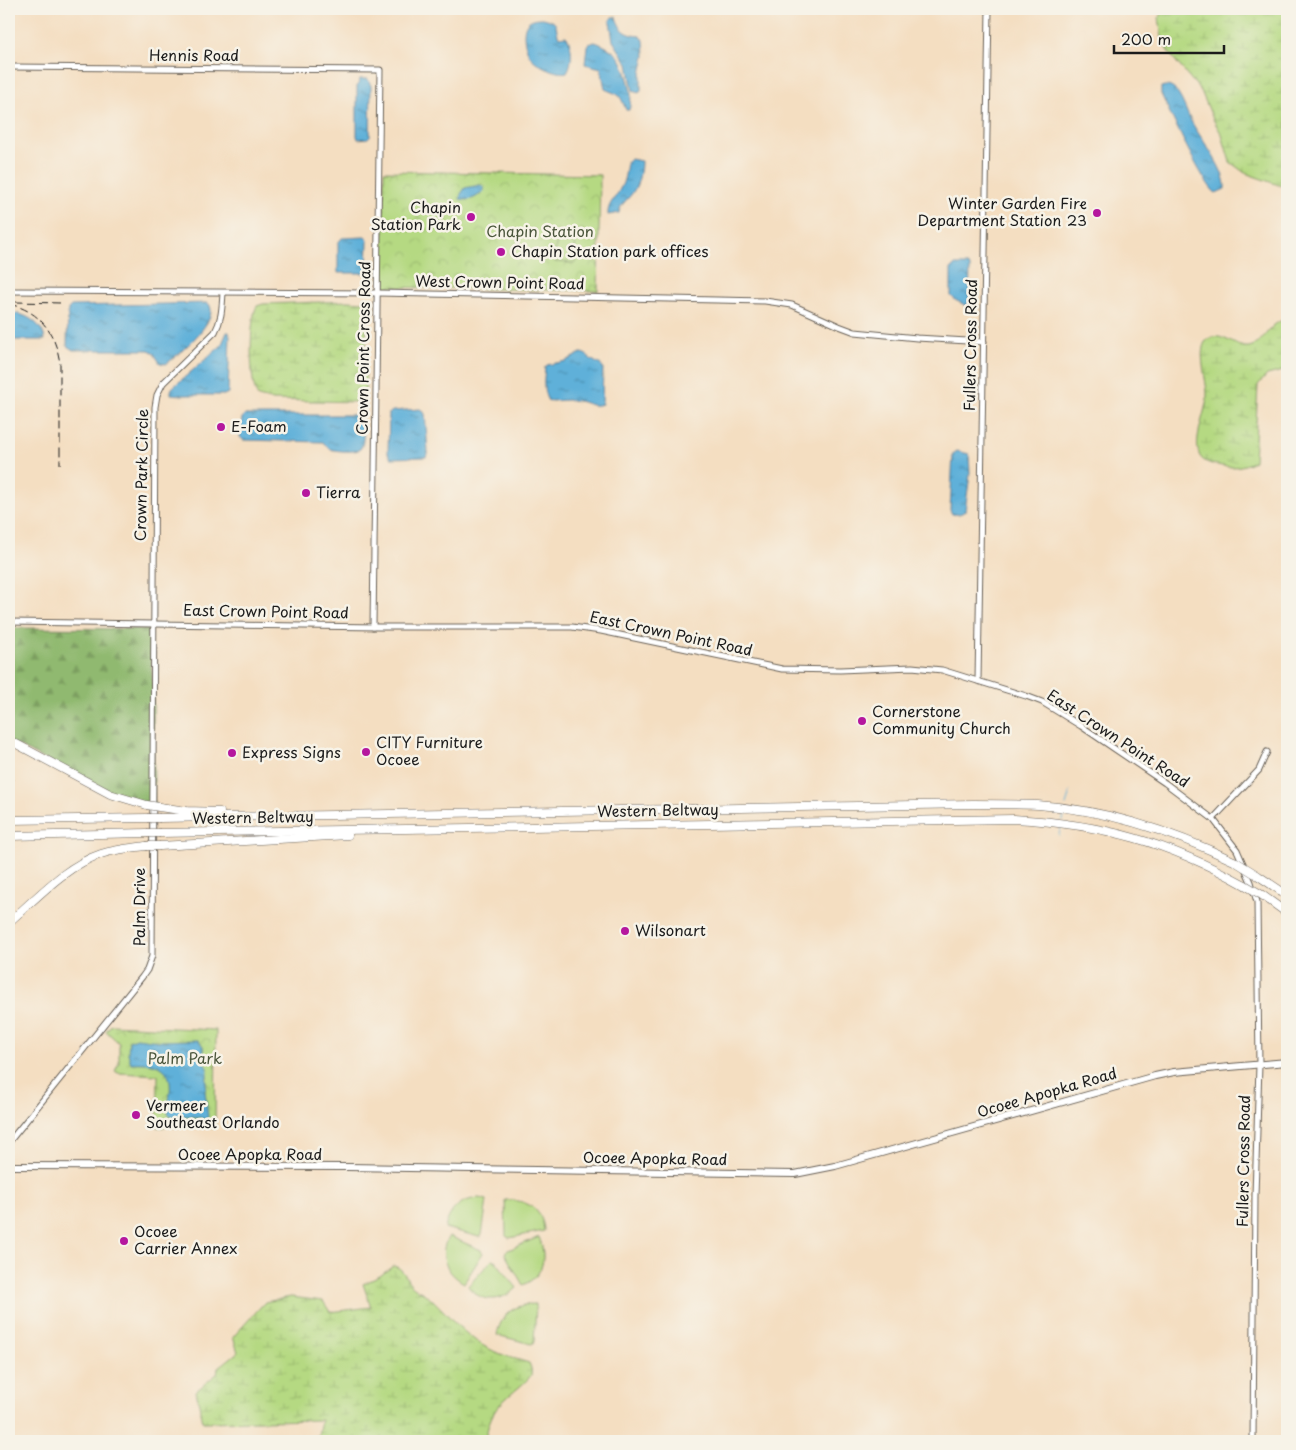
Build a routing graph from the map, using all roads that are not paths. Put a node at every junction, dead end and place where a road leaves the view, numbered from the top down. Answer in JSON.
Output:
{"nodes":[{"id":1,"x":989,"y":9,"type":"edge"},
{"id":2,"x":9,"y":67,"type":"edge"},
{"id":3,"x":380,"y":70,"type":"joint"},
{"id":4,"x":9,"y":292,"type":"edge"},
{"id":5,"x":223,"y":292,"type":"junction"},
{"id":6,"x":378,"y":293,"type":"junction"},
{"id":7,"x":984,"y":342,"type":"junction"},
{"id":8,"x":9,"y":622,"type":"edge"},
{"id":9,"x":154,"y":623,"type":"junction"},
{"id":10,"x":373,"y":627,"type":"junction"},
{"id":11,"x":978,"y":681,"type":"junction"},
{"id":12,"x":9,"y":740,"type":"edge"},
{"id":13,"x":1267,"y":752,"type":"dead end"},
{"id":14,"x":300,"y":816,"type":"junction"},
{"id":15,"x":1213,"y":819,"type":"junction"},
{"id":16,"x":9,"y":820,"type":"edge"},
{"id":17,"x":462,"y":828,"type":"junction"},
{"id":18,"x":9,"y":836,"type":"edge"},
{"id":19,"x":1248,"y":883,"type":"junction"},
{"id":20,"x":1287,"y":895,"type":"edge"},
{"id":21,"x":1287,"y":913,"type":"edge"},
{"id":22,"x":9,"y":922,"type":"edge"},
{"id":23,"x":1287,"y":1062,"type":"edge"},
{"id":24,"x":1259,"y":1065,"type":"junction"},
{"id":25,"x":9,"y":1142,"type":"edge"},
{"id":26,"x":9,"y":1166,"type":"edge"},
{"id":27,"x":1253,"y":1441,"type":"edge"}],
"edges":[{"from":1,"to":7,"type":"street","name":"Fullers Cross Road"},
{"from":2,"to":3,"type":"street","name":"Hennis Road"},
{"from":3,"to":6,"type":"street","name":"Crown Point Cross Road"},
{"from":4,"to":5,"type":"street","name":"West Crown Point Road"},
{"from":5,"to":6,"type":"street","name":"West Crown Point Road"},
{"from":5,"to":9,"type":"street","name":"Crown Park Circle"},
{"from":6,"to":7,"type":"street","name":"West Crown Point Road"},
{"from":6,"to":10,"type":"street","name":"Crown Point Cross Road"},
{"from":7,"to":11,"type":"street","name":"Fullers Cross Road"},
{"from":8,"to":9,"type":"street","name":"East Crown Point Road"},
{"from":9,"to":10,"type":"street","name":"East Crown Point Road"},
{"from":9,"to":25,"type":"street","name":"Palm Drive"},
{"from":10,"to":11,"type":"street","name":"East Crown Point Road"},
{"from":11,"to":15,"type":"street","name":"East Crown Point Road"},
{"from":12,"to":14,"type":"highway","bridge":true},
{"from":13,"to":15,"type":"street"},
{"from":14,"to":16,"type":"highway","name":"Western Beltway","bridge":true},
{"from":14,"to":20,"type":"highway","name":"Western Beltway","bridge":true},
{"from":15,"to":19,"type":"street","name":"East Crown Point Road"},
{"from":17,"to":18,"type":"highway","name":"Western Beltway","bridge":true},
{"from":17,"to":19,"type":"highway","name":"Western Beltway"},
{"from":17,"to":22,"type":"highway","bridge":true},
{"from":19,"to":21,"type":"highway","name":"Western Beltway","bridge":true},
{"from":19,"to":24,"type":"street","name":"Fullers Cross Road"},
{"from":23,"to":24,"type":"main road","name":"Ocoee Apopka Road"},
{"from":24,"to":26,"type":"main road","name":"Ocoee Apopka Road"},
{"from":24,"to":27,"type":"street","name":"Fullers Cross Road"}]}
